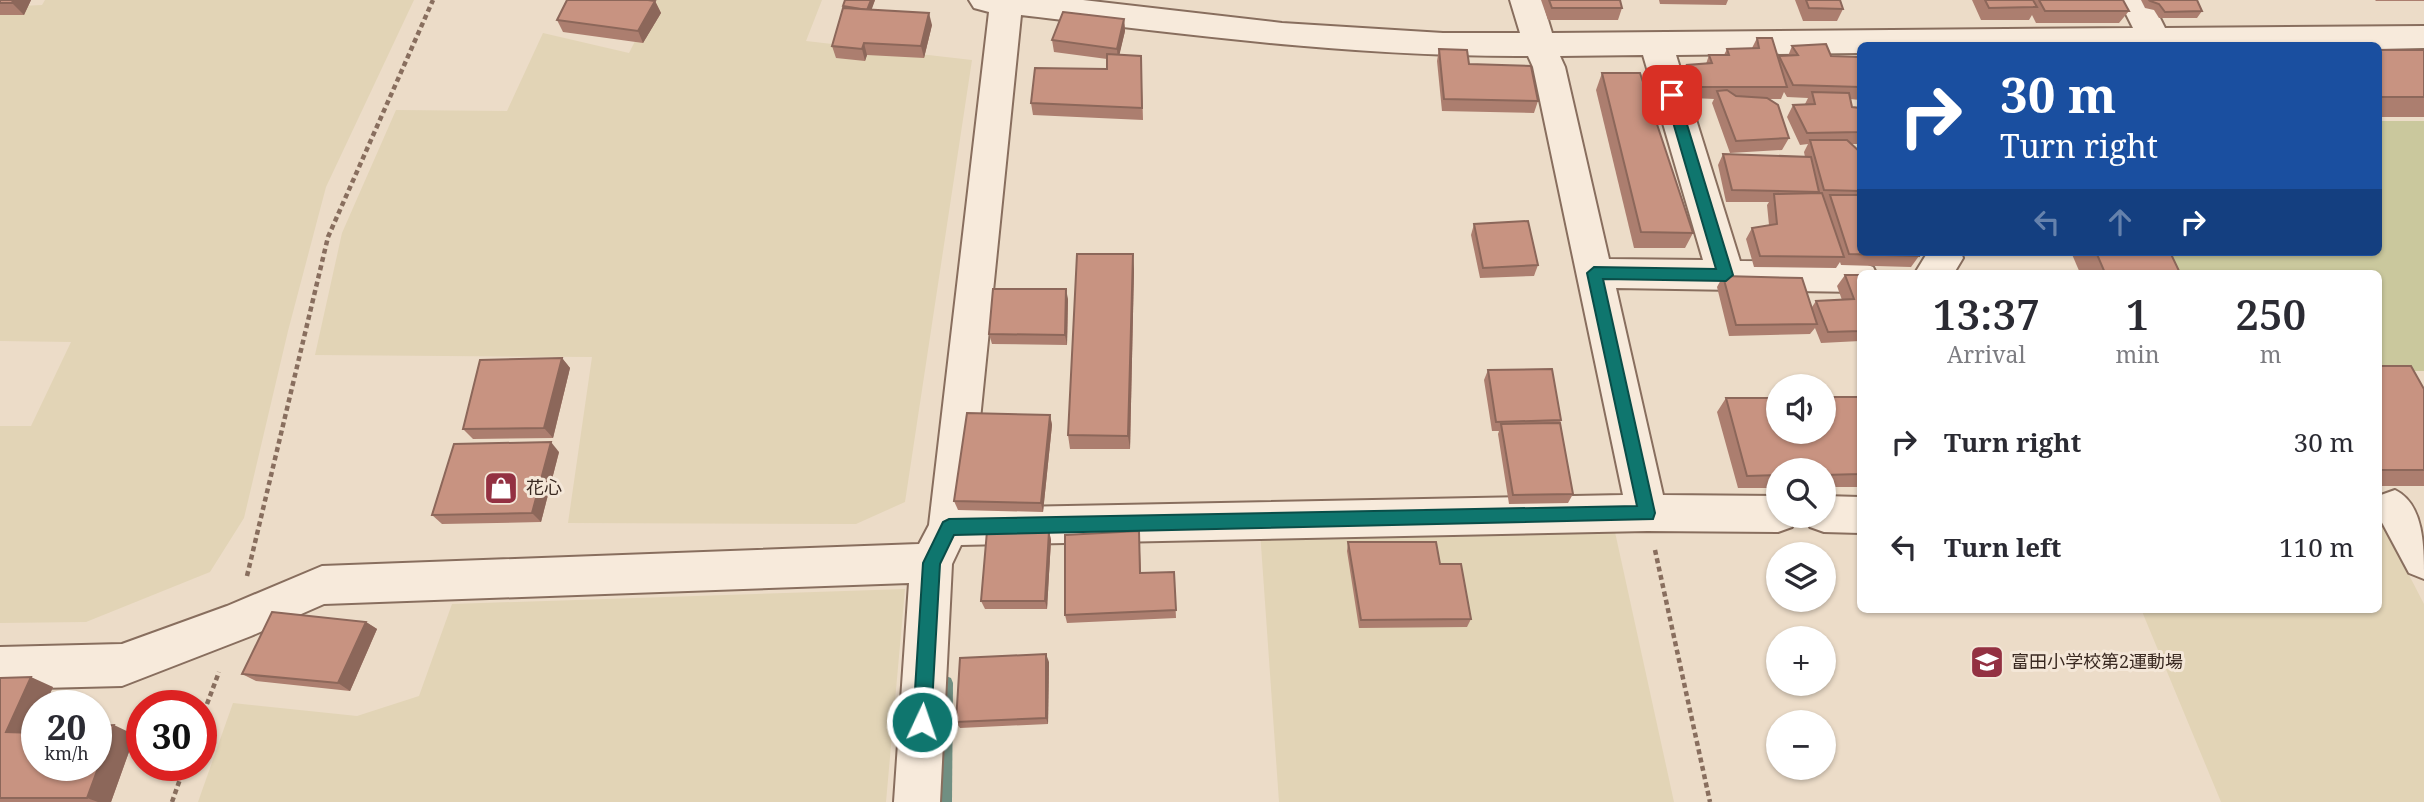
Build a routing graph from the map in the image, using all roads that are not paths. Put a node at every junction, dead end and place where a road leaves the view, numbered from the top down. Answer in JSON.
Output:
{"nodes":[{"id":1,"x":1527,"y":0,"type":"edge"},
{"id":2,"x":2135,"y":0,"type":"edge"},
{"id":3,"x":1002,"y":1,"type":"edge"},
{"id":4,"x":2424,"y":37,"type":"edge"},
{"id":5,"x":2155,"y":39,"type":"junction"},
{"id":6,"x":1942,"y":42,"type":"edge"},
{"id":7,"x":1656,"y":43,"type":"junction"},
{"id":8,"x":1857,"y":43,"type":"edge"},
{"id":9,"x":1539,"y":44,"type":"junction"},
{"id":10,"x":1594,"y":273,"type":"junction"},
{"id":11,"x":1726,"y":275,"type":"junction"},
{"id":12,"x":1857,"y":277,"type":"edge"},
{"id":13,"x":2399,"y":508,"type":"edge"},
{"id":14,"x":1647,"y":513,"type":"junction"},
{"id":15,"x":1766,"y":514,"type":"edge"},
{"id":16,"x":1836,"y":514,"type":"edge"},
{"id":17,"x":1857,"y":515,"type":"edge"},
{"id":18,"x":940,"y":545,"type":"junction"},
{"id":19,"x":2424,"y":560,"type":"edge"},
{"id":20,"x":0,"y":668,"type":"edge"},
{"id":21,"x":917,"y":802,"type":"edge"}],
"edges":[{"from":1,"to":9,"type":"street"},
{"from":2,"to":5,"type":"street"},
{"from":3,"to":9,"type":"street"},
{"from":3,"to":18,"type":"street"},
{"from":4,"to":5,"type":"street"},
{"from":5,"to":6,"type":"street"},
{"from":7,"to":8,"type":"street"},
{"from":7,"to":9,"type":"street"},
{"from":7,"to":11,"type":"street"},
{"from":9,"to":10,"type":"street"},
{"from":10,"to":11,"type":"street"},
{"from":10,"to":14,"type":"street"},
{"from":11,"to":12,"type":"street"},
{"from":13,"to":19,"type":"street"},
{"from":14,"to":15,"type":"street"},
{"from":14,"to":18,"type":"street"},
{"from":16,"to":17,"type":"street"},
{"from":18,"to":20,"type":"street"},
{"from":18,"to":21,"type":"street"}]}
